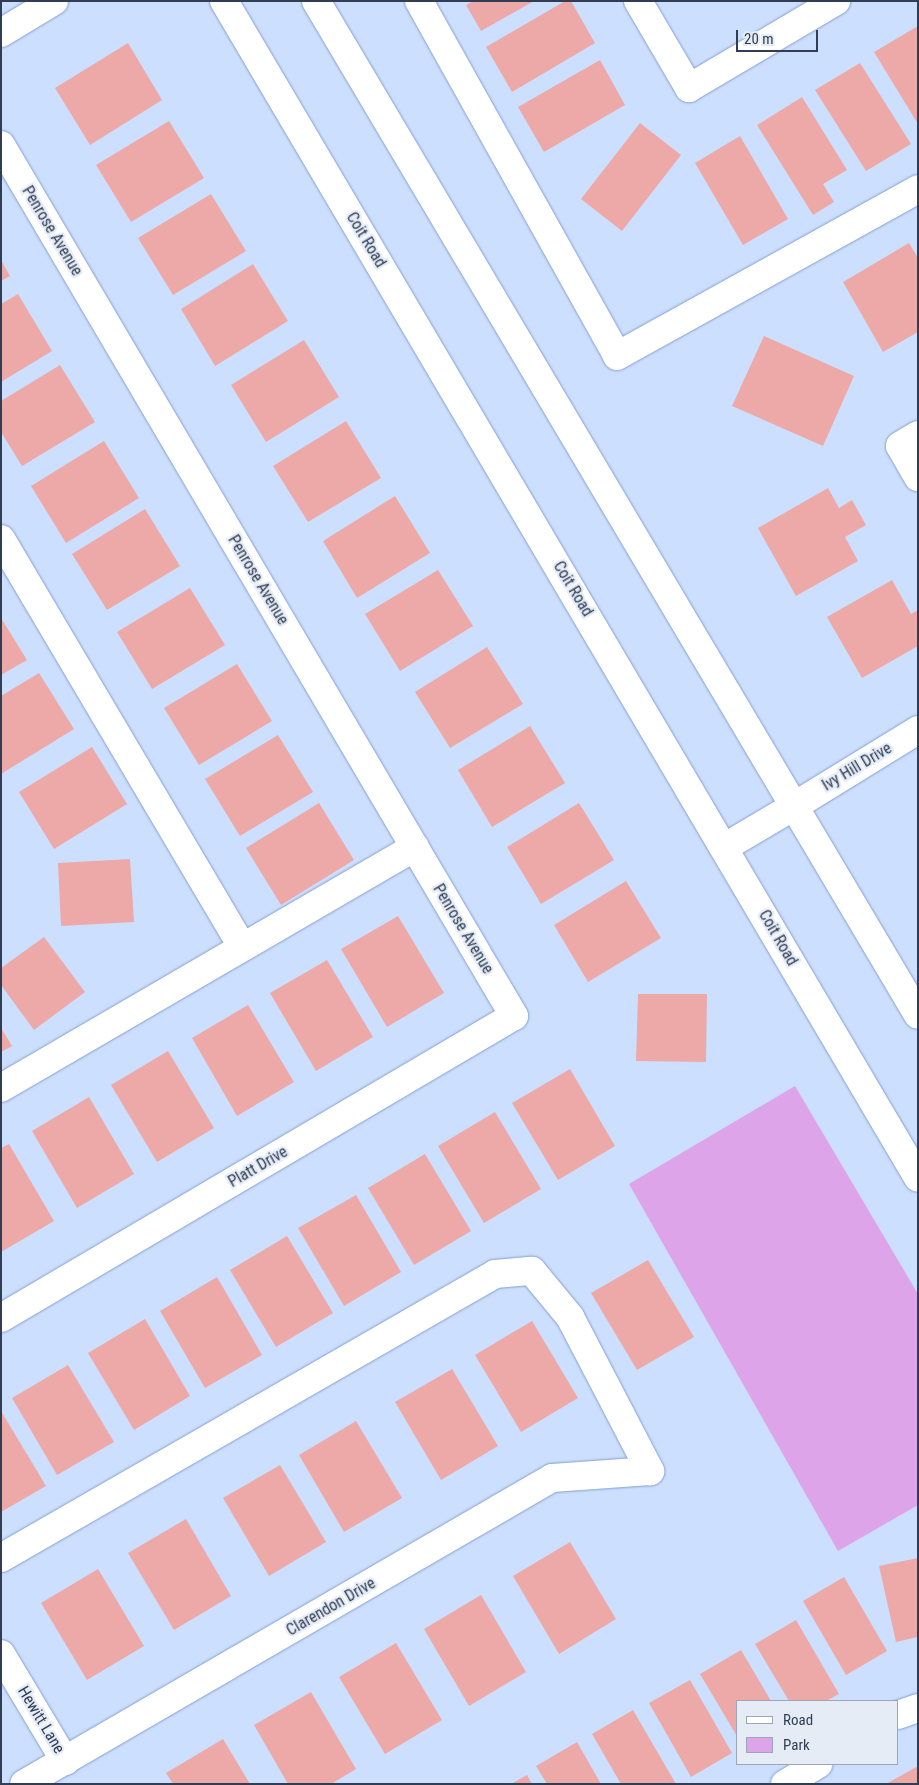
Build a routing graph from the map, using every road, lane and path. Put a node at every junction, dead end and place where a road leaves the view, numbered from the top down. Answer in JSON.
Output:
{"nodes":[{"id":1,"x":54,"y":1,"type":"edge"},
{"id":2,"x":224,"y":1,"type":"edge"},
{"id":3,"x":316,"y":1,"type":"edge"},
{"id":4,"x":419,"y":1,"type":"edge"},
{"id":5,"x":638,"y":1,"type":"edge"},
{"id":6,"x":836,"y":1,"type":"edge"},
{"id":7,"x":795,"y":11,"type":"edge"},
{"id":8,"x":1,"y":33,"type":"edge"},
{"id":9,"x":1,"y":144,"type":"edge"},
{"id":10,"x":918,"y":189,"type":"edge"},
{"id":11,"x":909,"y":440,"type":"edge"},
{"id":12,"x":918,"y":477,"type":"edge"},
{"id":13,"x":1,"y":538,"type":"edge"},
{"id":14,"x":918,"y":730,"type":"edge"},
{"id":15,"x":796,"y":805,"type":"junction"},
{"id":16,"x":415,"y":847,"type":"junction"},
{"id":17,"x":726,"y":847,"type":"junction"},
{"id":18,"x":242,"y":947,"type":"junction"},
{"id":19,"x":918,"y":1015,"type":"edge"},
{"id":20,"x":514,"y":1016,"type":"joint"},
{"id":21,"x":1,"y":1088,"type":"edge"},
{"id":22,"x":918,"y":1178,"type":"edge"},
{"id":23,"x":1,"y":1318,"type":"edge"},
{"id":24,"x":1,"y":1558,"type":"edge"},
{"id":25,"x":1,"y":1654,"type":"edge"},
{"id":26,"x":918,"y":1708,"type":"edge"},
{"id":27,"x":899,"y":1715,"type":"edge"},
{"id":28,"x":64,"y":1761,"type":"junction"},
{"id":29,"x":816,"y":1765,"type":"edge"},
{"id":30,"x":24,"y":1784,"type":"edge"},
{"id":31,"x":785,"y":1784,"type":"edge"}],
"edges":[{"from":1,"to":8,"type":"street"},
{"from":2,"to":17,"type":"street","name":"Coit Road"},
{"from":3,"to":15,"type":"street"},
{"from":4,"to":10,"type":"street"},
{"from":5,"to":7,"type":"street"},
{"from":6,"to":7,"type":"street"},
{"from":9,"to":16,"type":"street","name":"Penrose Avenue"},
{"from":11,"to":12,"type":"street"},
{"from":13,"to":18,"type":"street"},
{"from":14,"to":15,"type":"street","name":"Ivy Hill Drive"},
{"from":15,"to":17,"type":"street","name":"Ivy Hill Drive"},
{"from":15,"to":19,"type":"street"},
{"from":16,"to":18,"type":"street"},
{"from":16,"to":20,"type":"street","name":"Penrose Avenue"},
{"from":17,"to":22,"type":"street","name":"Coit Road"},
{"from":18,"to":21,"type":"street"},
{"from":20,"to":23,"type":"street","name":"Platt Drive"},
{"from":24,"to":28,"type":"street","name":"Clarendon Drive"},
{"from":25,"to":28,"type":"street","name":"Hewitt Lane"},
{"from":26,"to":27,"type":"street"},
{"from":28,"to":30,"type":"street","name":"Clarendon Drive"},
{"from":29,"to":31,"type":"street"}]}
